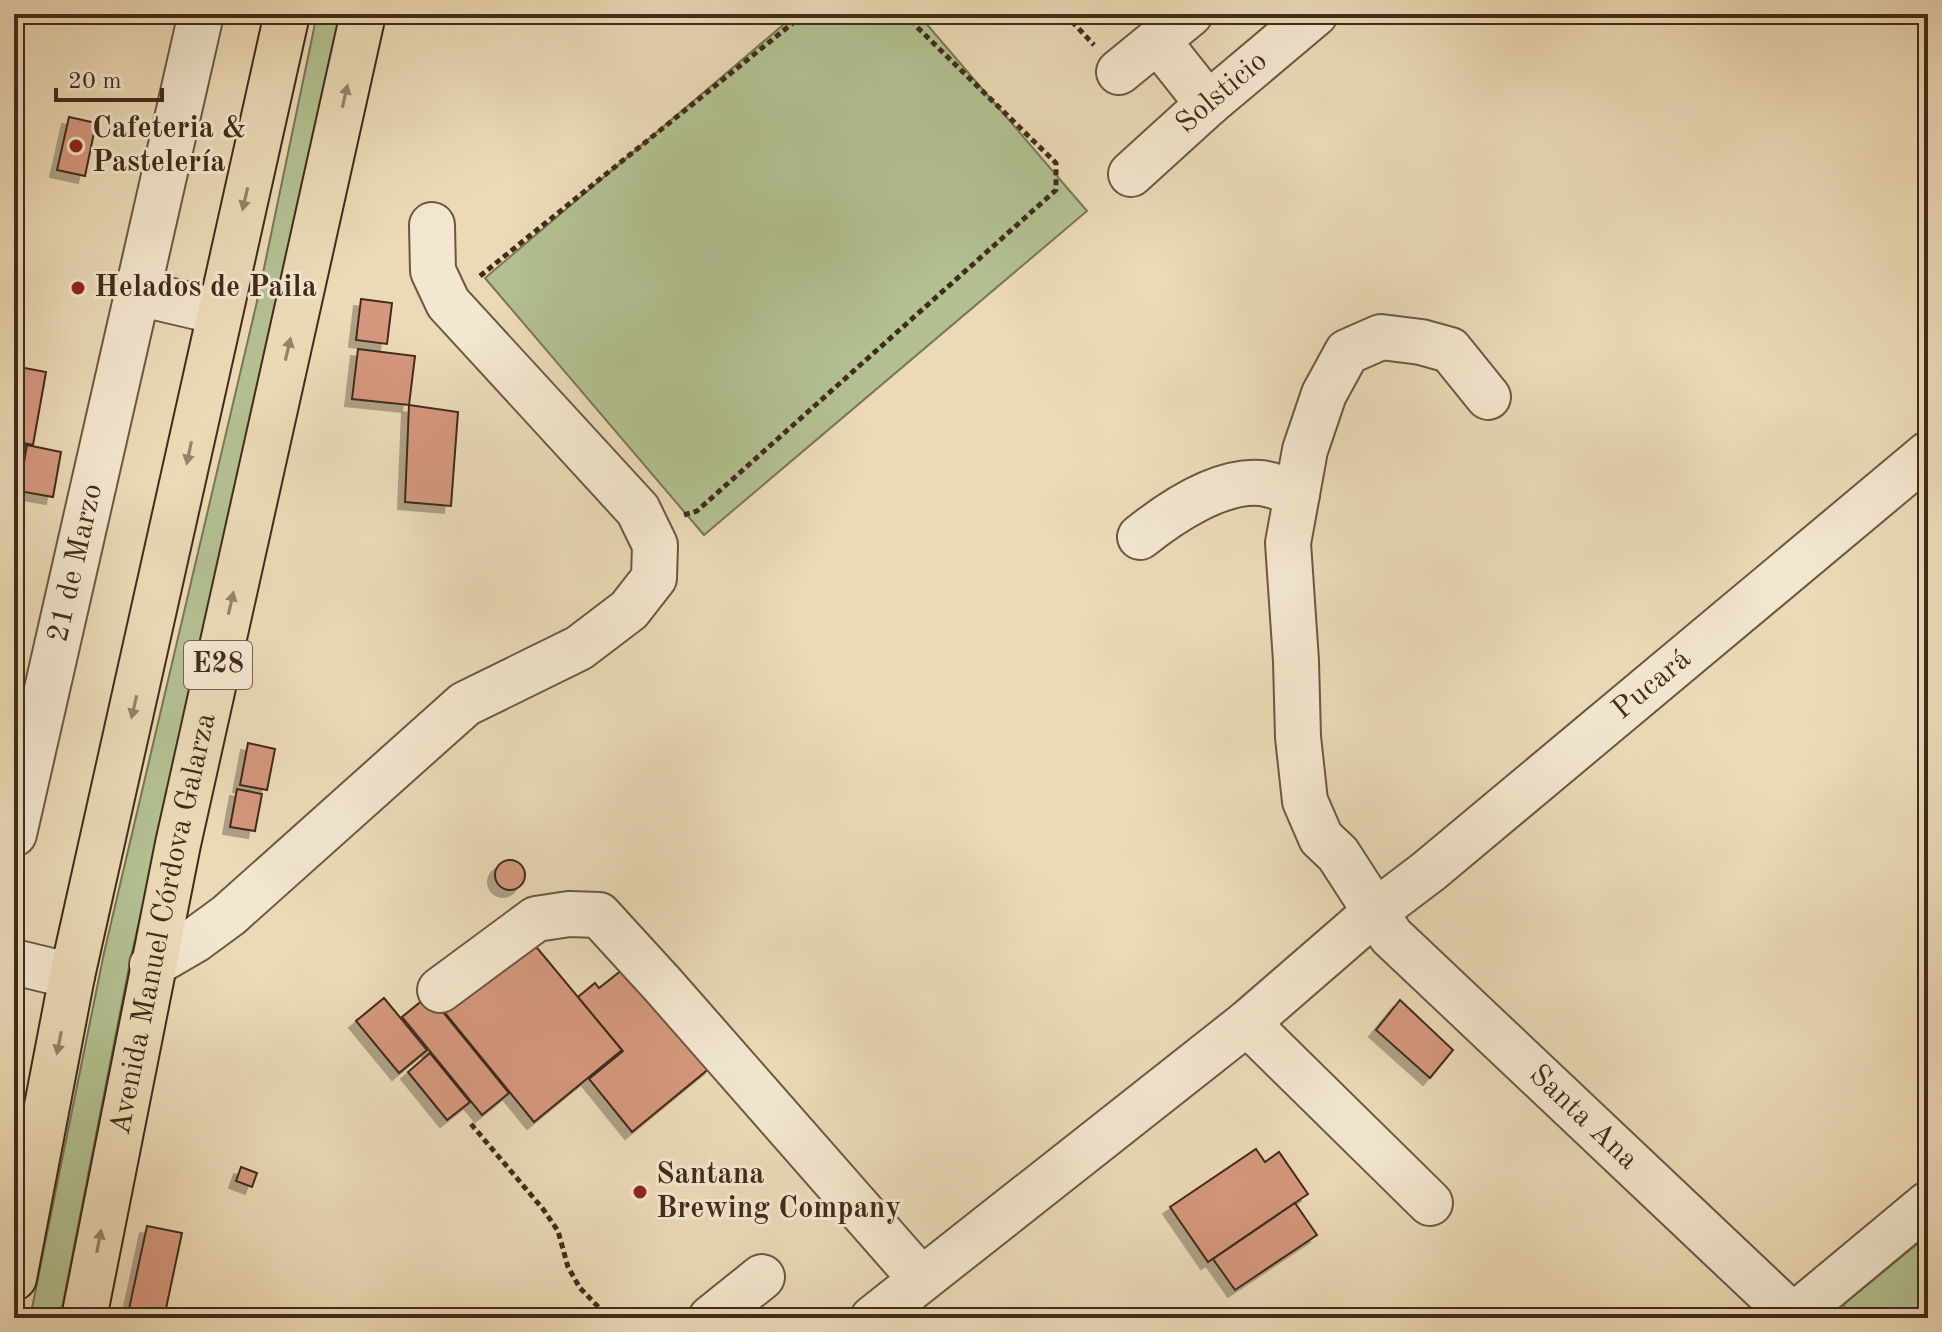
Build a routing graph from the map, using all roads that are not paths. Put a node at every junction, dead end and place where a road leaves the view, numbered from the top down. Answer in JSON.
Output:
{"nodes":[{"id":1,"x":201,"y":14,"type":"edge"},
{"id":2,"x":287,"y":14,"type":"edge"},
{"id":3,"x":363,"y":14,"type":"edge"},
{"id":4,"x":1315,"y":14,"type":"edge"},
{"id":5,"x":1174,"y":27,"type":"edge"},
{"id":6,"x":1119,"y":72,"type":"dead end"},
{"id":7,"x":1208,"y":104,"type":"junction"},
{"id":8,"x":1131,"y":174,"type":"dead end"},
{"id":9,"x":432,"y":225,"type":"dead end"},
{"id":10,"x":138,"y":293,"type":"junction"},
{"id":11,"x":219,"y":312,"type":"junction"},
{"id":12,"x":1488,"y":397,"type":"dead end"},
{"id":13,"x":1928,"y":454,"type":"edge"},
{"id":14,"x":1297,"y":494,"type":"junction"},
{"id":15,"x":1140,"y":537,"type":"dead end"},
{"id":16,"x":14,"y":834,"type":"edge"},
{"id":17,"x":1375,"y":912,"type":"junction"},
{"id":18,"x":14,"y":962,"type":"edge"},
{"id":19,"x":152,"y":965,"type":"junction"},
{"id":20,"x":72,"y":976,"type":"junction"},
{"id":21,"x":440,"y":990,"type":"dead end"},
{"id":22,"x":1247,"y":1023,"type":"junction"},
{"id":23,"x":1430,"y":1203,"type":"dead end"},
{"id":24,"x":1928,"y":1204,"type":"edge"},
{"id":25,"x":14,"y":1275,"type":"edge"},
{"id":26,"x":762,"y":1277,"type":"dead end"},
{"id":27,"x":921,"y":1279,"type":"junction"},
{"id":28,"x":1793,"y":1317,"type":"edge"},
{"id":29,"x":84,"y":1318,"type":"edge"},
{"id":30,"x":711,"y":1318,"type":"edge"},
{"id":31,"x":873,"y":1318,"type":"edge"}],
"edges":[{"from":1,"to":10,"type":"street","name":"21 de Marzo"},
{"from":2,"to":11,"type":"main road","number":"E28","one_way":true},
{"from":19,"to":3,"type":"main road","name":"Avenida Manuel Córdova Galarza","number":"E28","one_way":true},
{"from":4,"to":7,"type":"street","name":"Solsticio"},
{"from":5,"to":6,"type":"street"},
{"from":5,"to":7,"type":"street"},
{"from":7,"to":8,"type":"street","name":"Solsticio"},
{"from":9,"to":19,"type":"street"},
{"from":10,"to":11,"type":"street"},
{"from":10,"to":16,"type":"street","name":"21 de Marzo"},
{"from":11,"to":20,"type":"main road","number":"E28","one_way":true},
{"from":12,"to":14,"type":"street","name":"Santa Ana"},
{"from":13,"to":17,"type":"street","name":"Pucará"},
{"from":14,"to":15,"type":"street"},
{"from":14,"to":17,"type":"street","name":"Santa Ana"},
{"from":17,"to":22,"type":"street","name":"Pucará"},
{"from":17,"to":28,"type":"street","name":"Santa Ana"},
{"from":18,"to":20,"type":"street"},
{"from":29,"to":19,"type":"main road","name":"Avenida Manuel Córdova Galarza","number":"E28","one_way":true},
{"from":20,"to":25,"type":"main road","number":"E28","one_way":true},
{"from":21,"to":27,"type":"street"},
{"from":22,"to":23,"type":"street"},
{"from":22,"to":27,"type":"street","name":"Pucará"},
{"from":24,"to":28,"type":"street"},
{"from":26,"to":30,"type":"street"},
{"from":27,"to":31,"type":"street","name":"Pucará"}]}
